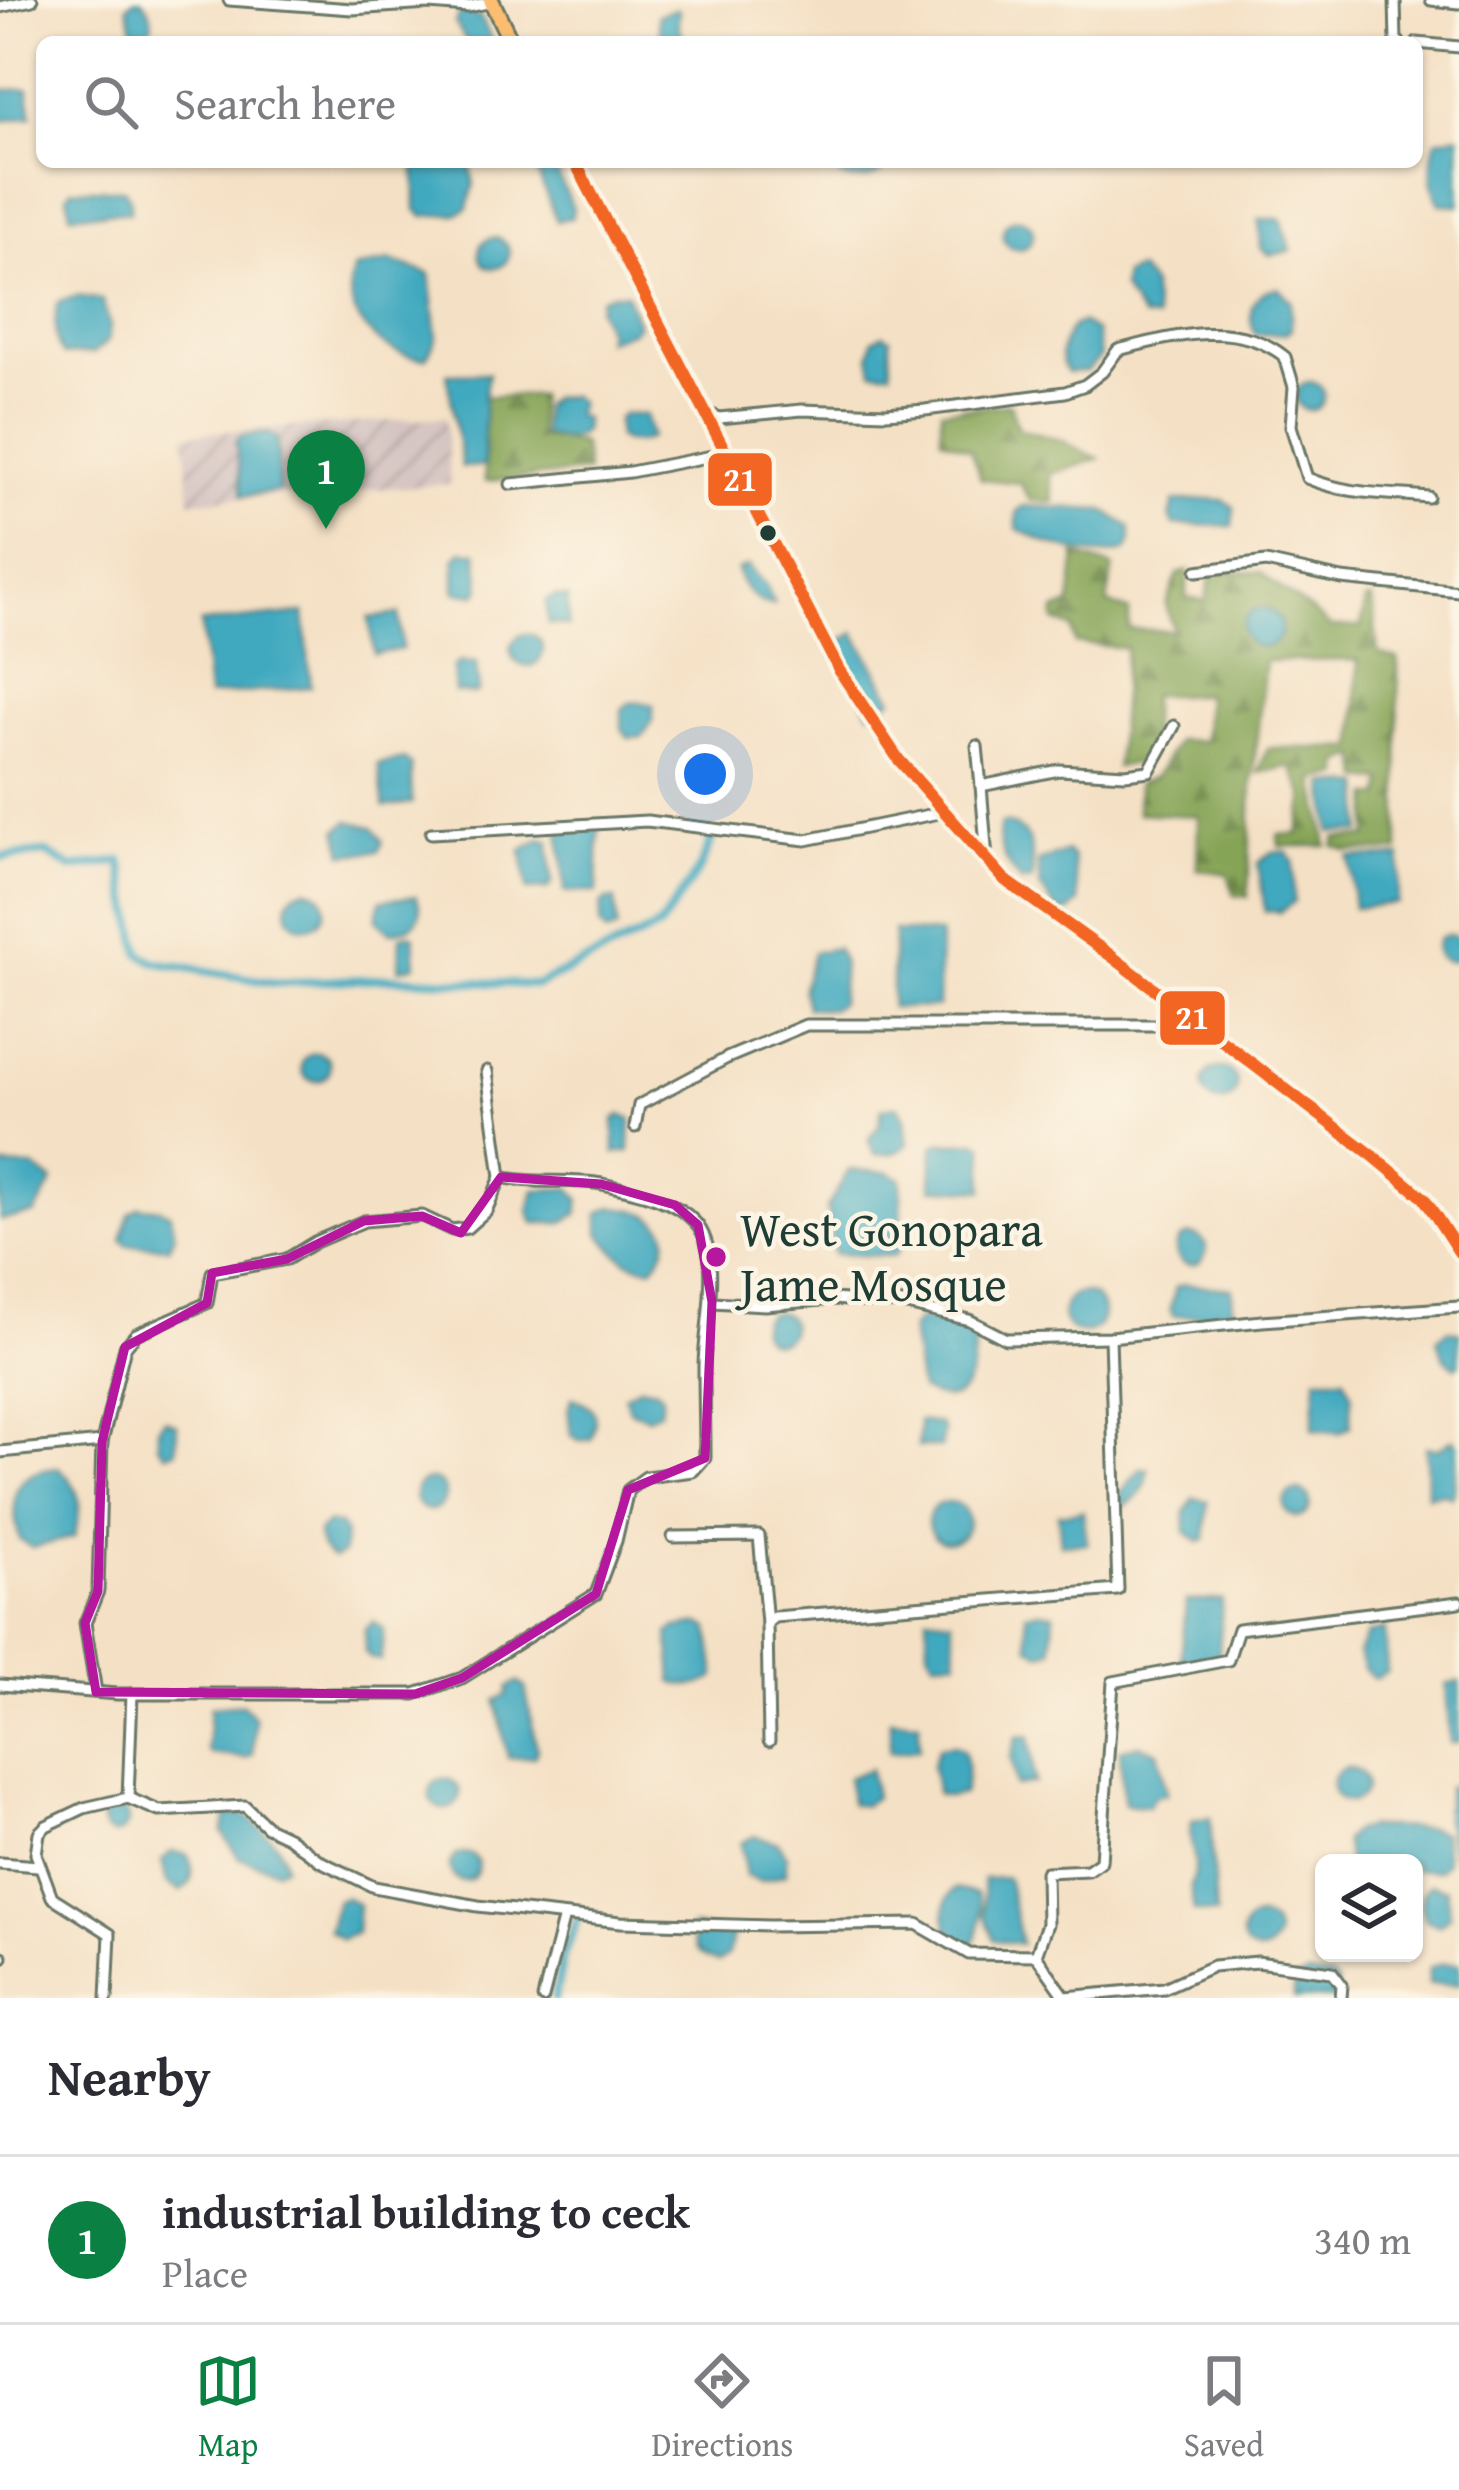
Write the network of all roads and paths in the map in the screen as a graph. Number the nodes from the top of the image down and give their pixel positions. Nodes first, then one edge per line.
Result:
1 (32, 0) edge
2 (229, 0) edge
3 (1395, 0) edge
4 (1431, 0) edge
5 (491, 1) edge
6 (1459, 3) edge
7 (0, 8) edge
8 (509, 36) edge
9 (1396, 36) edge
10 (1423, 44) edge
11 (1459, 46) edge
12 (578, 168) edge
13 (708, 413) junction
14 (728, 453) junction
15 (511, 484) dead end
16 (1428, 497) dead end
17 (1197, 571) dead end
18 (1459, 591) edge
19 (1174, 726) dead end
20 (977, 746) dead end
21 (981, 786) junction
22 (944, 812) junction
23 (430, 833) dead end
24 (990, 863) junction
25 (1201, 1025) junction
26 (487, 1071) dead end
27 (635, 1127) dead end
28 (501, 1177) junction
29 (1459, 1252) edge
30 (712, 1302) junction
31 (1459, 1307) edge
32 (1110, 1337) junction
33 (102, 1442) junction
34 (0, 1452) edge
35 (673, 1537) dead end
36 (1459, 1602) edge
37 (767, 1623) junction
38 (0, 1685) edge
39 (96, 1692) junction
40 (132, 1694) junction
41 (769, 1742) dead end
42 (128, 1798) junction
43 (0, 1863) edge
44 (38, 1866) junction
45 (564, 1916) junction
46 (1036, 1955) junction
47 (107, 1998) edge
48 (543, 1998) edge
49 (1066, 1998) edge
50 (1341, 1998) edge

1 - 7 street
2 - 5 street
3 - 9 street
4 - 6 street
5 - 8 highway
10 - 11 street
12 - 13 highway
13 - 14 highway
13 - 16 street
14 - 15 street
14 - 22 highway
17 - 18 street
19 - 21 street
20 - 21 street
21 - 24 street
22 - 23 street
22 - 24 highway
24 - 25 highway
25 - 27 street
25 - 29 highway
26 - 28 street
28 - 30 street
28 - 33 street
30 - 32 street
30 - 40 street
31 - 32 street
32 - 37 street
33 - 34 street
33 - 39 street
35 - 37 street
36 - 46 street
37 - 41 street
38 - 39 street
39 - 40 street
40 - 42 street
42 - 44 street
42 - 45 street
43 - 44 street
44 - 47 street
45 - 46 street
45 - 48 street
46 - 49 street
49 - 50 street

